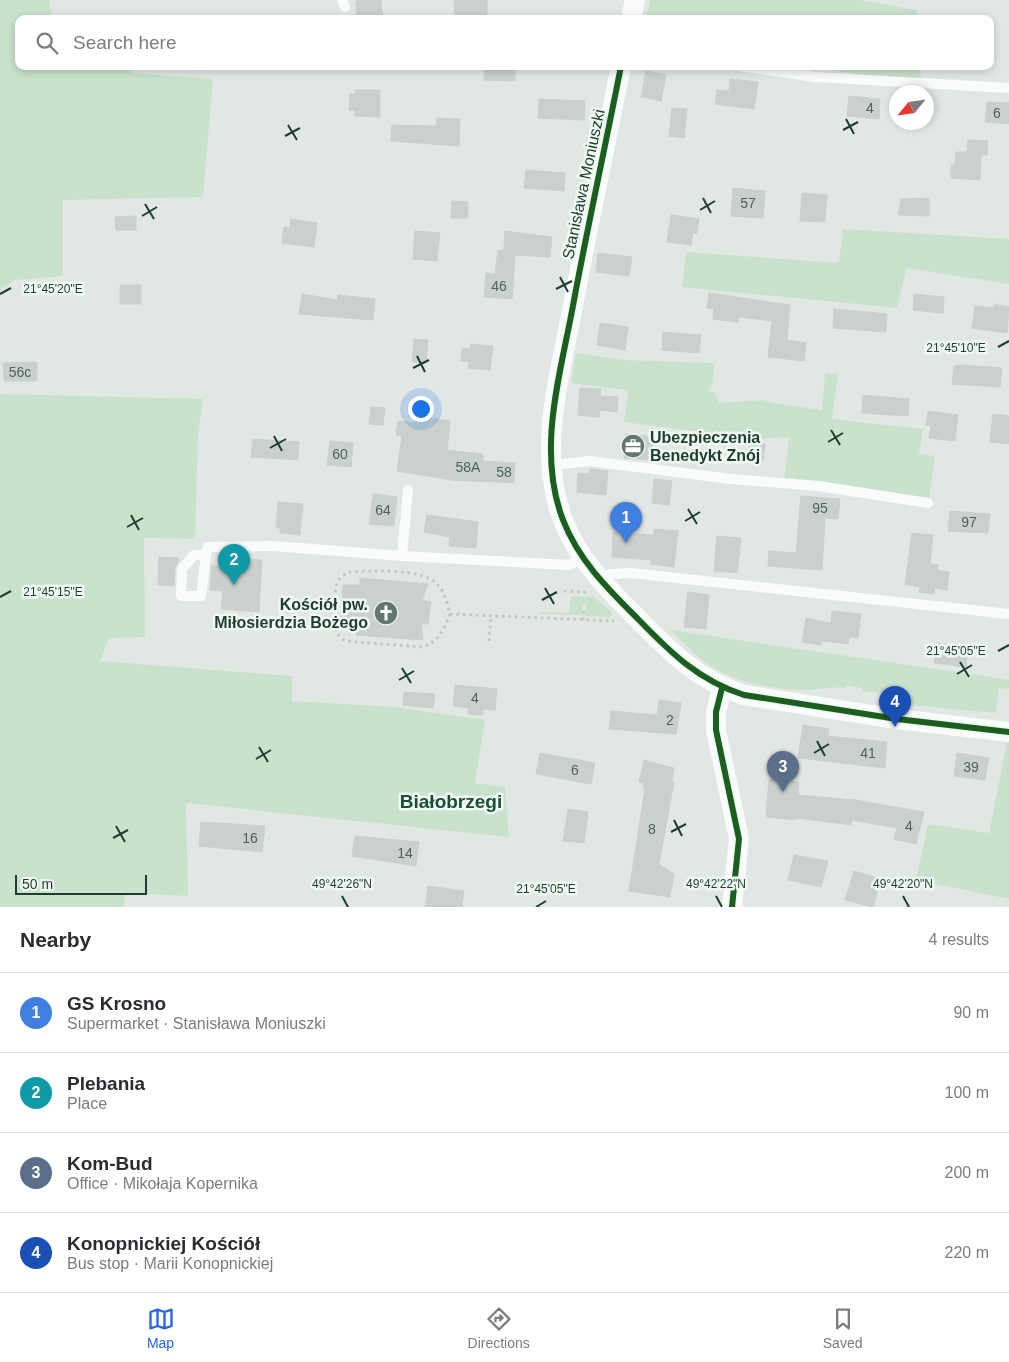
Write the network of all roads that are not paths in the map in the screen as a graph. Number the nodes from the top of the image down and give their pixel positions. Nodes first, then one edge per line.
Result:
1 (634, 0) edge
2 (632, 15) edge
3 (620, 70) edge
4 (767, 70) edge
5 (1009, 88) edge
6 (563, 464) dead end
7 (408, 490) dead end
8 (928, 502) dead end
9 (206, 555) dead end
10 (402, 556) junction
11 (583, 558) junction
12 (597, 586) junction
13 (1009, 614) edge
14 (722, 688) junction
15 (1009, 732) edge
16 (732, 907) edge

1 - 2 street
3 - 11 street, Stanisława Moniuszki
4 - 5 lane
6 - 8 lane
7 - 10 lane
9 - 10 lane
10 - 11 lane
11 - 12 street, Stanisława Moniuszki
12 - 13 lane
12 - 14 street, Stanisława Moniuszki
14 - 15 street, Stanisława Moniuszki
14 - 16 street

